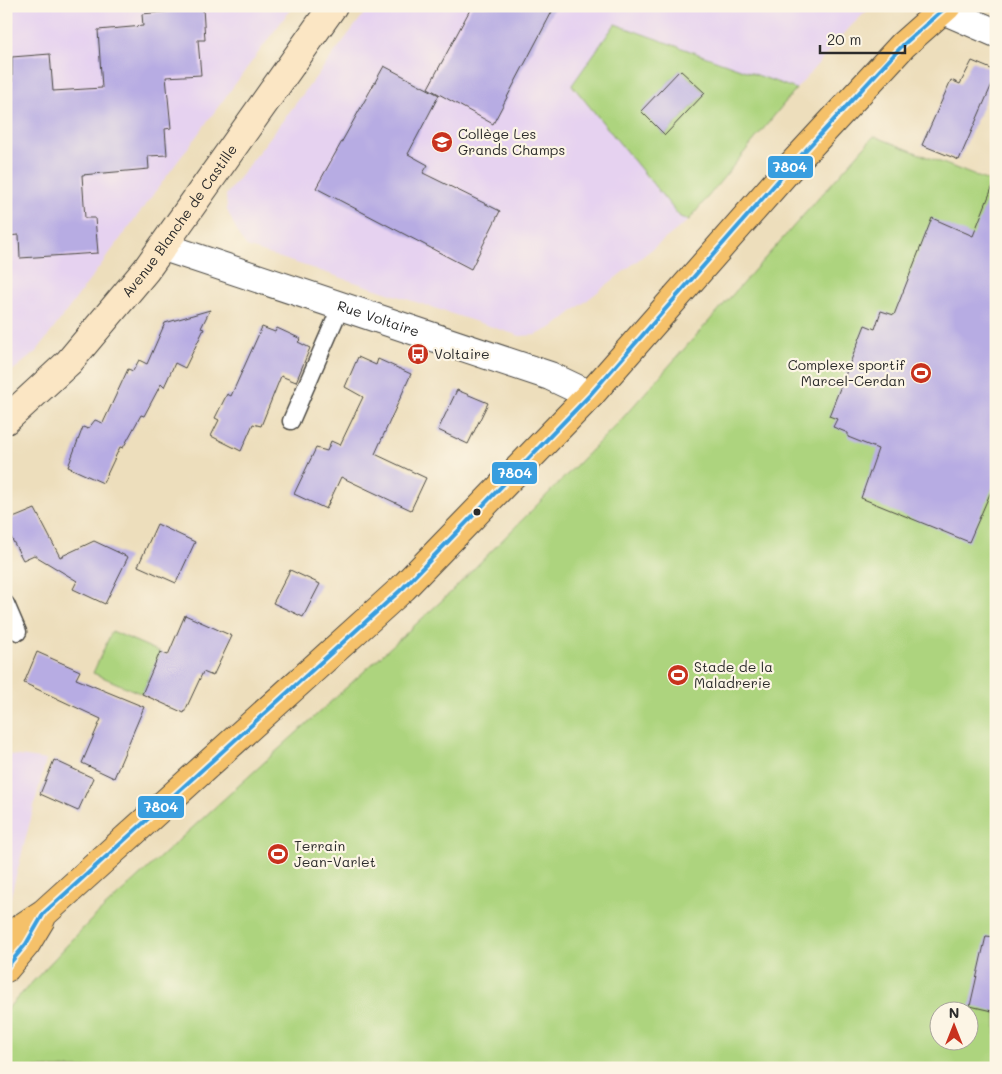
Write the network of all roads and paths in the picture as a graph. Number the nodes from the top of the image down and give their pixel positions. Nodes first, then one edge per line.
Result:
1 (333, 6) edge
2 (945, 8) edge
3 (996, 33) edge
4 (164, 247) junction
5 (340, 306) junction
6 (590, 395) junction
7 (6, 420) edge
8 (291, 421) dead end
9 (6, 604) edge
10 (18, 632) dead end
11 (44, 913) junction
12 (6, 938) edge
13 (6, 968) edge

1 - 4 street, Avenue Blanche de Castille
2 - 3 street
2 - 6 main road
4 - 5 street, Rue Voltaire
4 - 7 street, Avenue Blanche de Castille
5 - 6 street, Rue Voltaire
5 - 8 lane
6 - 11 main road
9 - 10 lane
11 - 12 main road
11 - 13 main road

